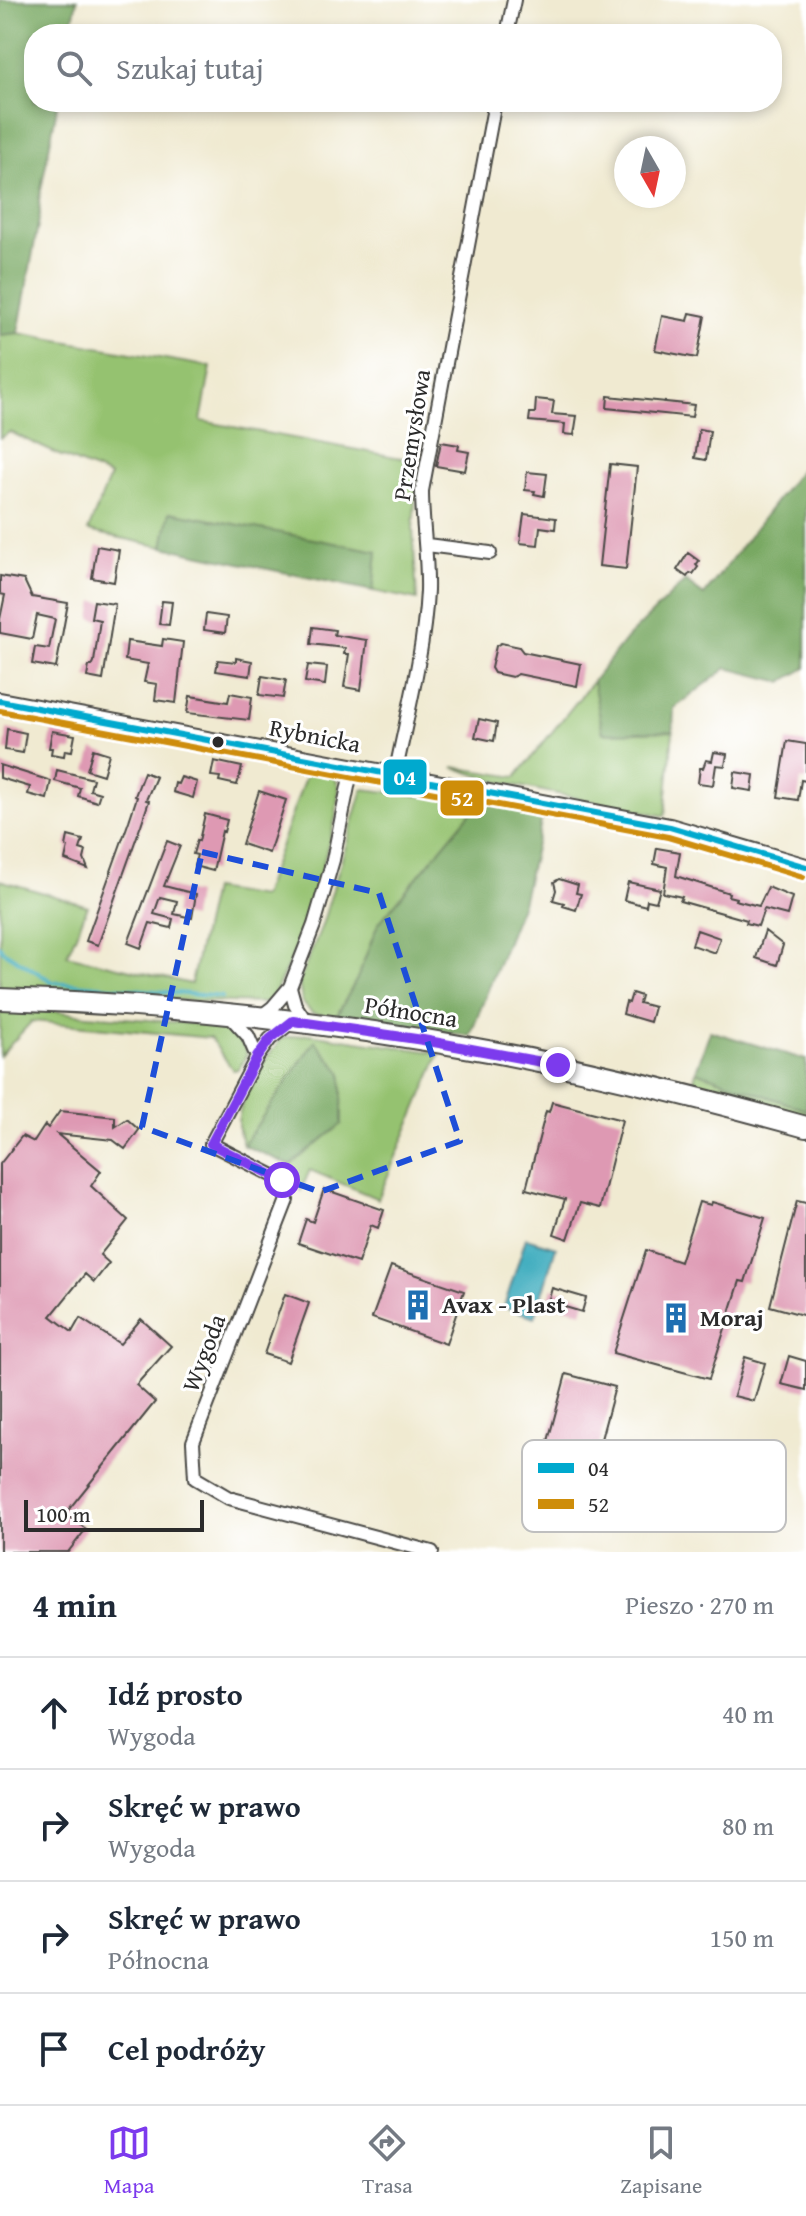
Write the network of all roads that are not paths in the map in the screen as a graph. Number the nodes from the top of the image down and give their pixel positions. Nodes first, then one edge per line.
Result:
1 (514, 0) edge
2 (509, 24) edge
3 (493, 112) edge
4 (427, 545) junction
5 (490, 553) dead end
6 (0, 701) edge
7 (352, 767) junction
8 (395, 775) junction
9 (806, 867) edge
10 (290, 987) junction
11 (0, 999) edge
12 (228, 1014) junction
13 (260, 1017) junction
14 (300, 1022) junction
15 (257, 1057) junction
16 (806, 1127) edge
17 (432, 1552) edge

1 - 2 street
3 - 4 street, Przemysłowa
4 - 5 street
4 - 8 street, Przemysłowa
6 - 7 street, Rybnicka
7 - 8 street, Rybnicka
7 - 10 street
8 - 9 street, Rybnicka
10 - 13 street
10 - 14 street
11 - 12 main road, Północna
12 - 13 main road, Północna
12 - 15 street
13 - 14 main road, Północna
14 - 15 street, Wygoda
14 - 16 main road, Północna
15 - 17 street, Wygoda

